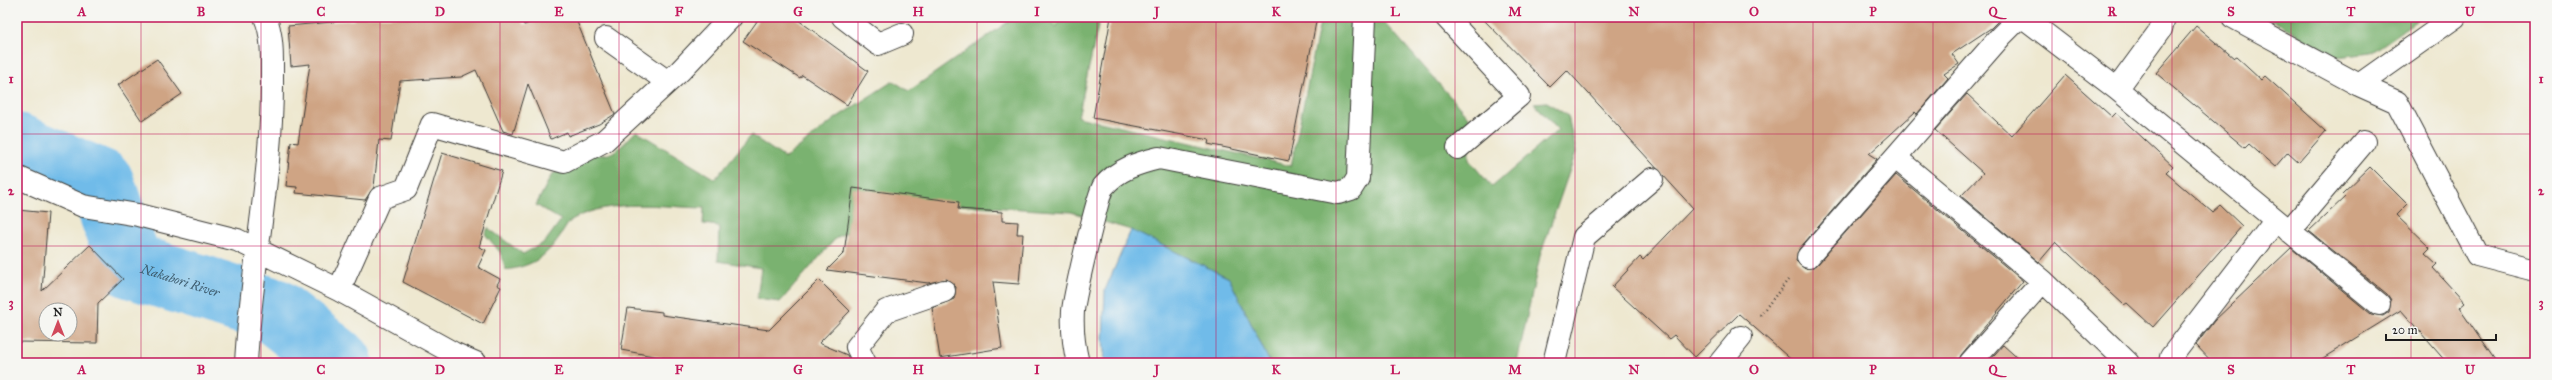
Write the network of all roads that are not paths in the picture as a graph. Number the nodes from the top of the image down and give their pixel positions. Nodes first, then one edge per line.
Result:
1 (731, 17) edge
2 (843, 17) edge
3 (1365, 17) edge
4 (1446, 17) edge
5 (2022, 17) edge
6 (2164, 17) edge
7 (2233, 17) edge
8 (2455, 17) edge
9 (269, 18) edge
10 (902, 34) dead end
11 (606, 38) dead end
12 (668, 82) junction
13 (2359, 85) junction
14 (2117, 89) junction
15 (2364, 142) dead end
16 (1458, 148) dead end
17 (1896, 158) junction
18 (17, 177) edge
19 (1652, 179) dead end
20 (2283, 226) junction
21 (1808, 257) road end
22 (256, 261) junction
23 (2535, 267) edge
24 (2043, 281) junction
25 (339, 290) junction
26 (944, 291) dead end
27 (2380, 304) dead end
28 (1741, 337) road end
29 (1725, 361) edge
30 (246, 363) edge
31 (476, 363) edge
32 (865, 363) edge
33 (1078, 363) edge
34 (1554, 363) edge
35 (1970, 363) edge
36 (2128, 363) edge
37 (2170, 363) edge

1 - 12 street
2 - 10 street
3 - 33 street
4 - 16 street
5 - 14 street
5 - 17 street
6 - 14 street
7 - 13 street
8 - 13 street
9 - 22 street
11 - 12 street
12 - 25 street
13 - 23 street
14 - 20 street
15 - 20 street
17 - 21 street
17 - 24 street
18 - 22 street
19 - 34 street
20 - 27 street
20 - 37 street
22 - 25 street
22 - 30 street
24 - 35 street
24 - 36 street
25 - 31 street
26 - 32 street
28 - 29 street

